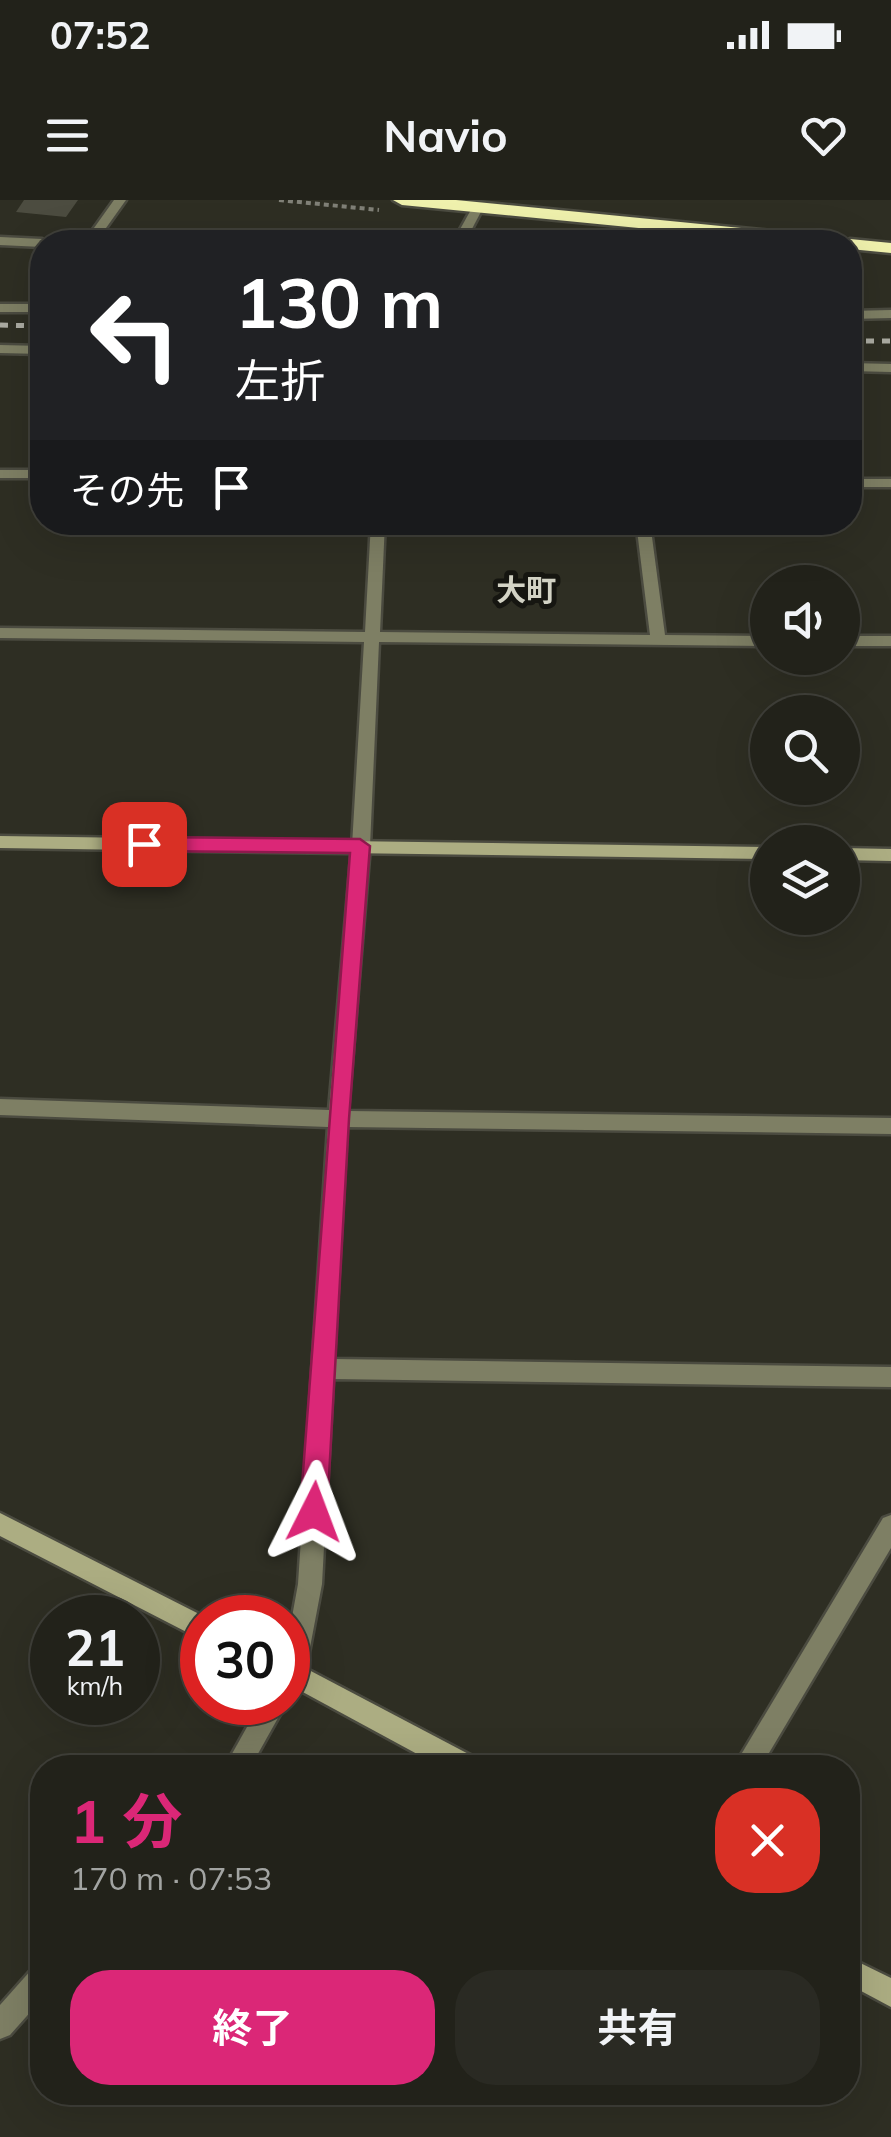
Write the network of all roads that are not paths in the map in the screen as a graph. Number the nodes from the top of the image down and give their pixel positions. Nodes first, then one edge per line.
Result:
1 (120, 200) edge
2 (402, 200) edge
3 (481, 204) edge
4 (99, 230) edge
5 (466, 230) edge
6 (722, 230) edge
7 (0, 241) edge
8 (30, 242) edge
9 (862, 245) edge
10 (891, 248) edge
11 (0, 308) edge
12 (30, 308) edge
13 (862, 314) edge
14 (891, 314) edge
15 (0, 349) edge
16 (30, 350) edge
17 (862, 367) edge
18 (891, 368) edge
19 (0, 474) edge
20 (30, 474) edge
21 (862, 482) edge
22 (891, 483) edge
23 (377, 535) edge
24 (645, 535) edge
25 (0, 633) edge
26 (370, 637) junction
27 (658, 640) junction
28 (750, 640) edge
29 (860, 641) edge
30 (891, 641) edge
31 (0, 842) edge
32 (360, 846) junction
33 (750, 853) edge
34 (860, 854) edge
35 (891, 855) edge
36 (0, 1107) edge
37 (338, 1119) junction
38 (891, 1126) edge
39 (321, 1369) junction
40 (891, 1376) edge
41 (0, 1524) edge
42 (891, 1526) edge
43 (307, 1595) edge
44 (180, 1617) edge
45 (310, 1687) edge
46 (261, 1725) edge
47 (244, 1755) edge
48 (444, 1755) edge
49 (753, 1755) edge
50 (860, 1976) edge
51 (30, 1992) edge
52 (891, 1993) edge
53 (0, 2025) edge

1 - 4 street
2 - 3 highway
3 - 5 street
3 - 6 highway
7 - 8 street
9 - 10 highway
11 - 12 street
13 - 14 street
15 - 16 street
17 - 18 street
19 - 20 street
21 - 22 street
23 - 26 street
24 - 27 street
25 - 26 street
26 - 27 street
26 - 32 street
27 - 28 street
29 - 30 street
31 - 32 street
32 - 33 street
32 - 37 street
34 - 35 street
36 - 37 street
37 - 38 street
37 - 39 street
39 - 40 street
39 - 43 street
41 - 44 street
42 - 49 street
45 - 48 street
46 - 47 street
50 - 52 street
51 - 53 street

